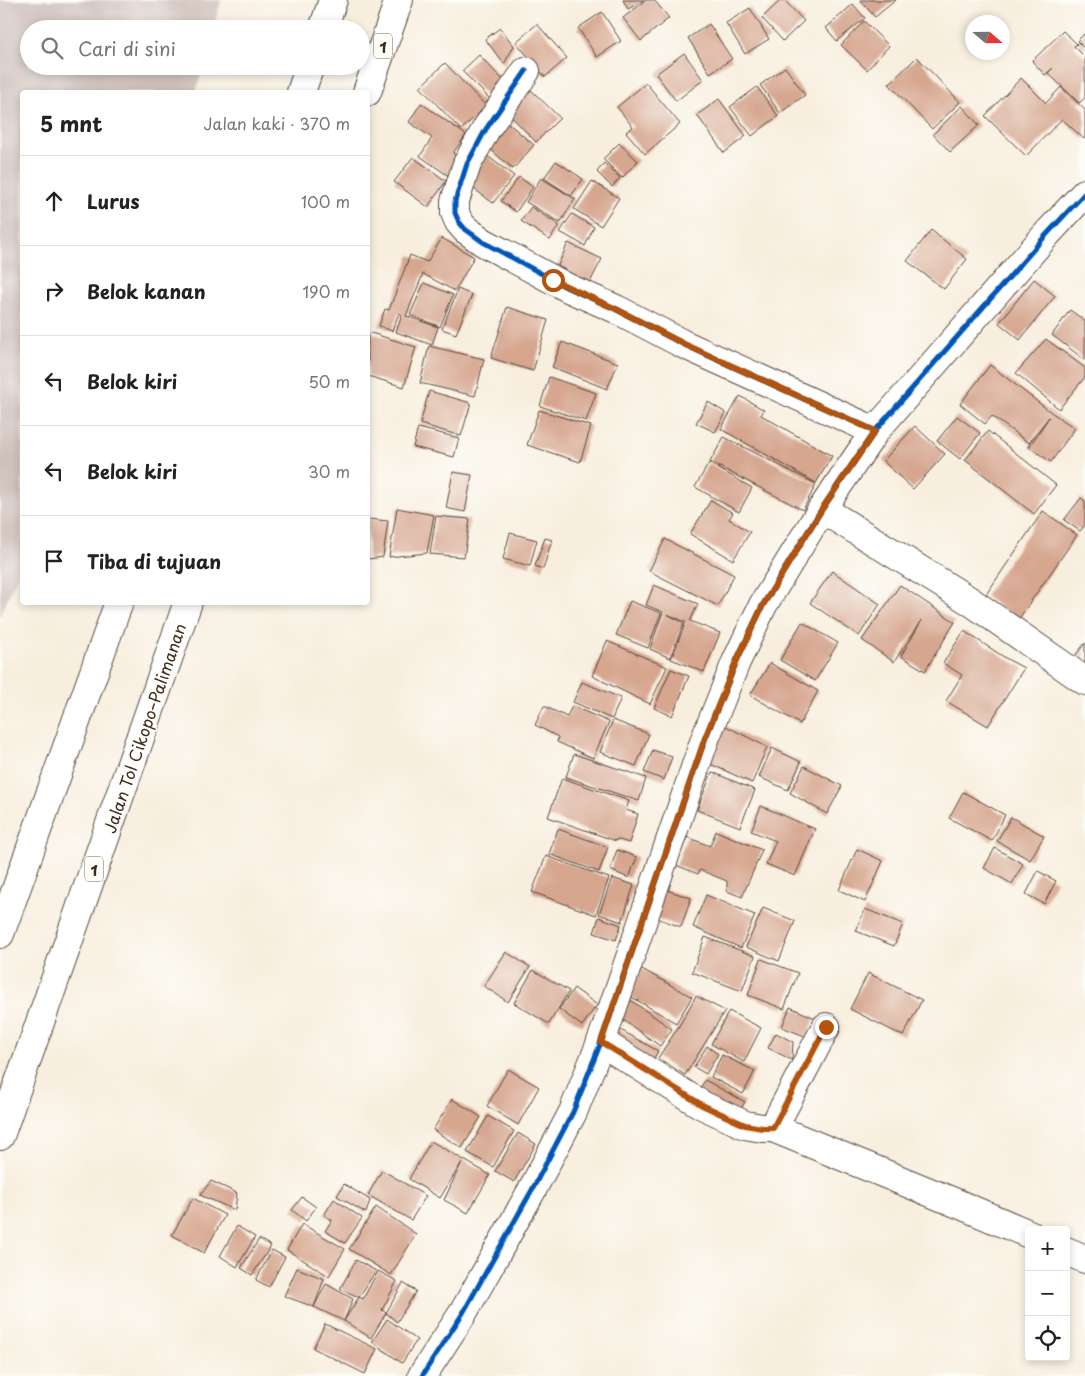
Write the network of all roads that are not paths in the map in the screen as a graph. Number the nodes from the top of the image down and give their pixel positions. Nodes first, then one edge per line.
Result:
1 (333, 0) edge
2 (399, 0) edge
3 (326, 20) edge
4 (526, 71) dead end
5 (307, 75) edge
6 (301, 90) edge
7 (368, 90) edge
8 (1085, 193) edge
9 (875, 431) junction
10 (822, 509) junction
11 (118, 605) edge
12 (187, 605) edge
13 (1085, 681) edge
14 (0, 934) edge
15 (826, 1027) dead end
16 (601, 1042) junction
17 (773, 1128) junction
18 (0, 1136) edge
19 (1025, 1232) edge
20 (1070, 1253) edge
21 (1085, 1259) edge
22 (422, 1376) edge

1 - 3 main road
2 - 7 main road, 1
4 - 9 main road
5 - 6 main road
8 - 9 main road
9 - 10 main road
10 - 13 main road
10 - 16 main road
11 - 14 main road
12 - 18 main road, Jalan Tol Cikopo–Palimanan / 1
15 - 17 main road
16 - 17 main road
16 - 22 main road
17 - 19 main road
20 - 21 main road

